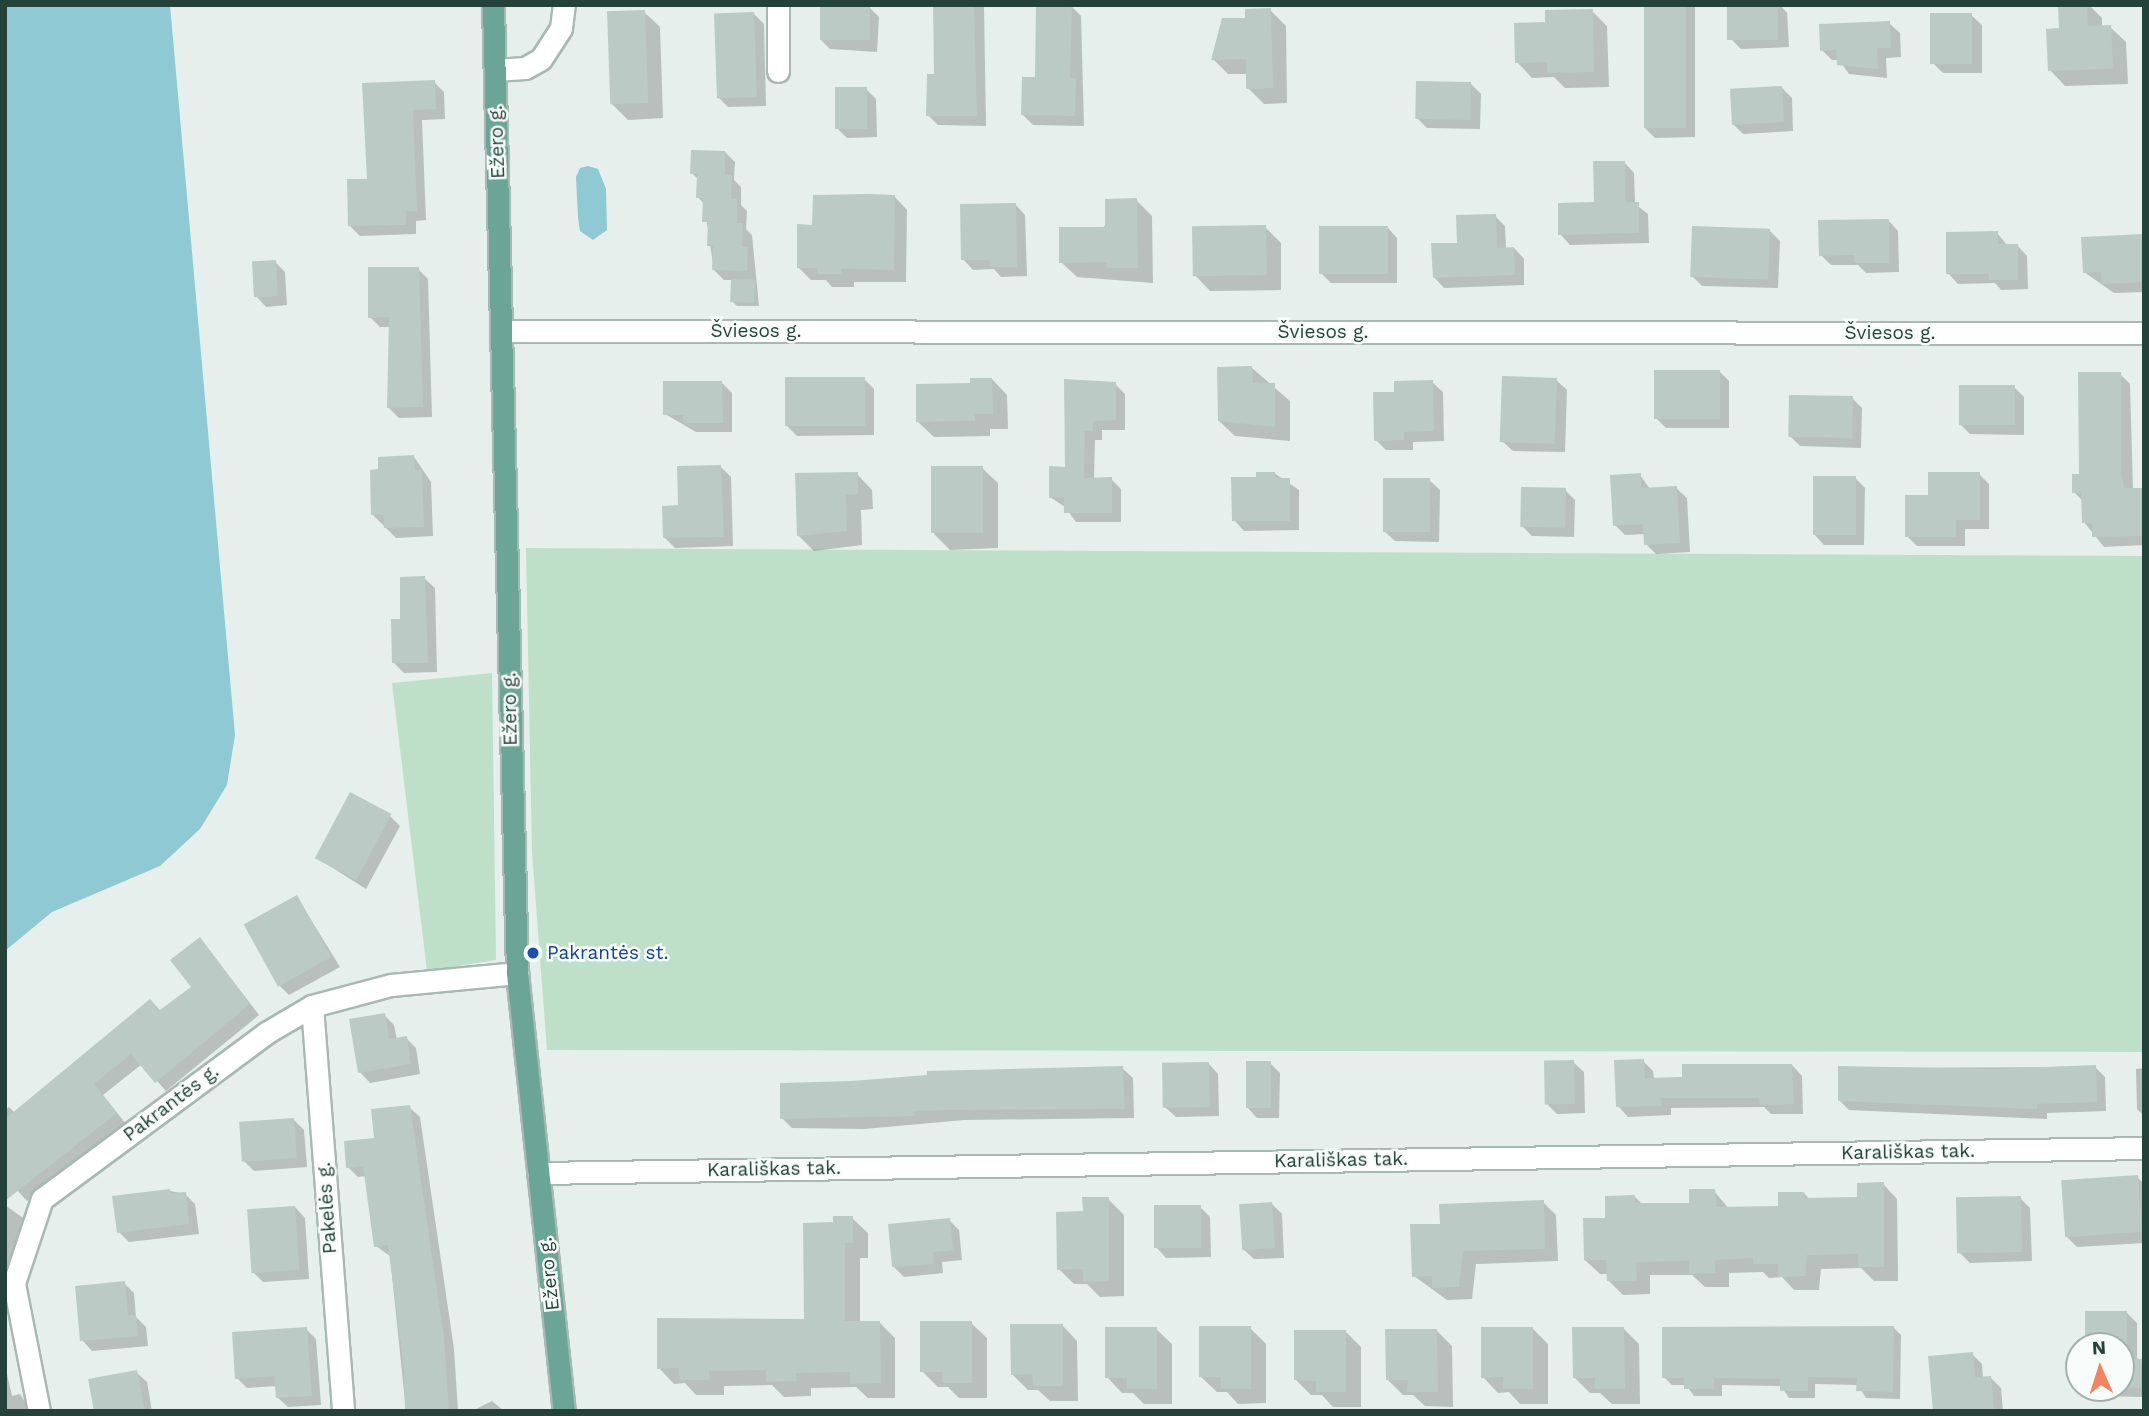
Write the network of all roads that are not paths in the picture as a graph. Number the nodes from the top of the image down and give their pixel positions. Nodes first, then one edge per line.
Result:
1 (493, 5) edge
2 (564, 5) edge
3 (778, 5) edge
4 (495, 70) junction
5 (778, 71) dead end
6 (503, 331) junction
7 (2144, 333) edge
8 (517, 973) junction
9 (312, 1006) junction
10 (2144, 1148) edge
11 (538, 1173) junction
12 (39, 1411) edge
13 (342, 1411) edge
14 (564, 1411) edge

1 - 4 main road, Ežero g.
2 - 4 street
3 - 5 street
4 - 6 main road, Ežero g.
6 - 7 street, Šviesos g.
6 - 8 main road, Ežero g.
8 - 9 street, Pakrantės g.
8 - 11 main road, Ežero g.
9 - 12 street, Pakrantės g.
9 - 13 street, Pakelės g.
10 - 11 street, Karališkas tak.
11 - 14 main road, Ežero g.

